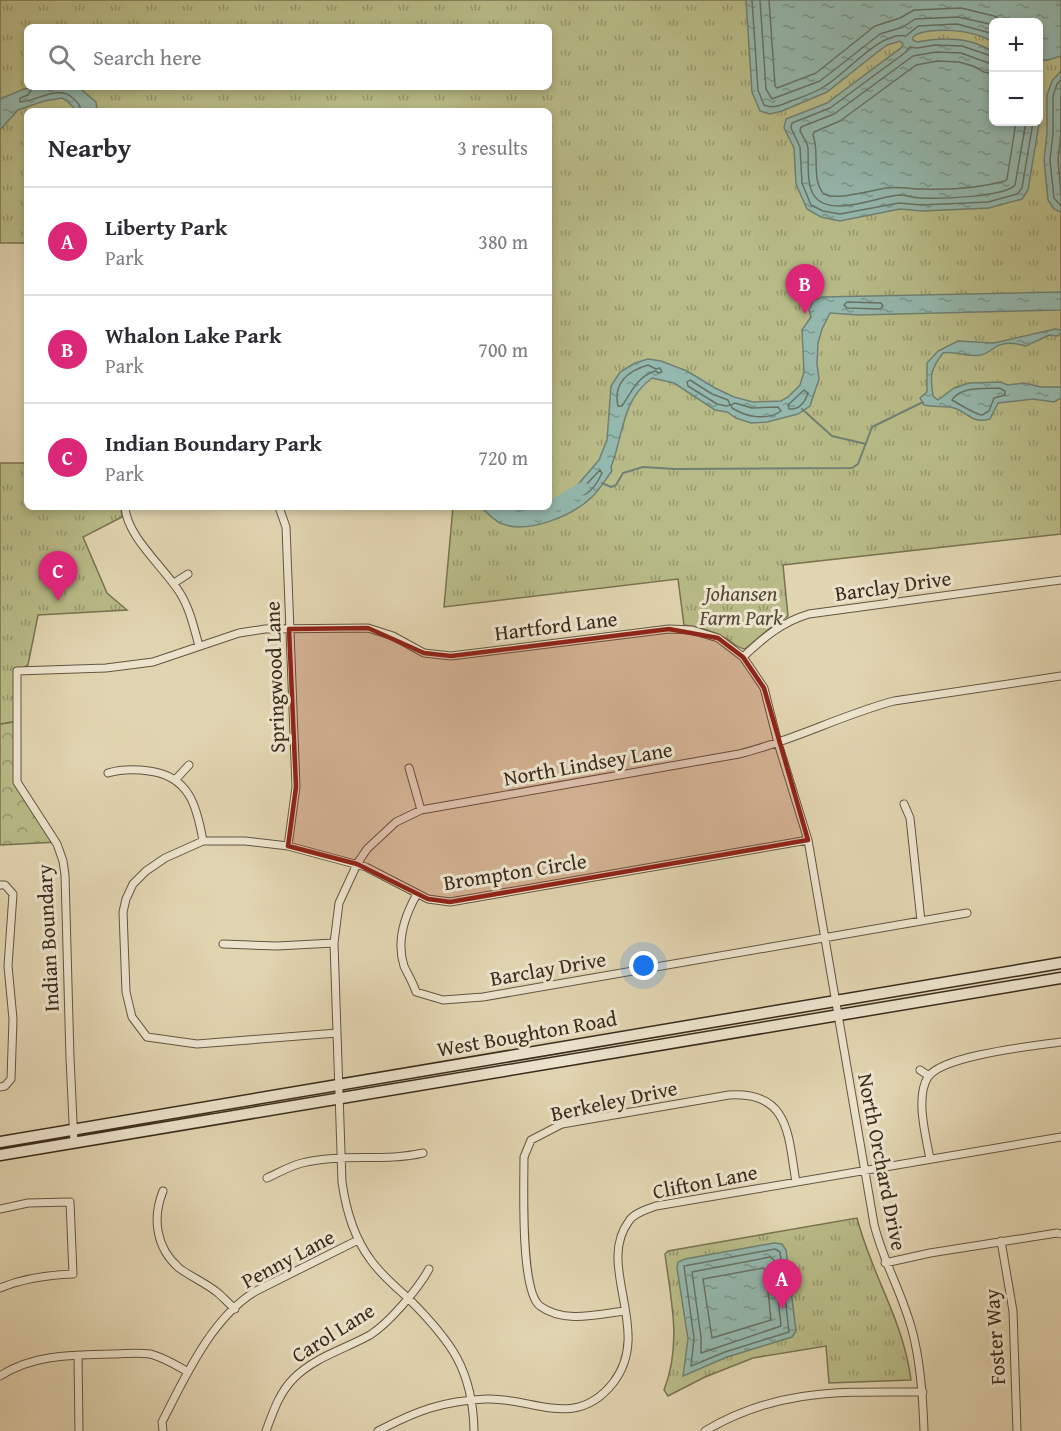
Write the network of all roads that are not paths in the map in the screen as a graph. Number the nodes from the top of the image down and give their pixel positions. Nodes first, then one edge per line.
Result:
1 (125, 510) edge
2 (280, 510) edge
3 (188, 574) dead end
4 (1061, 580) edge
5 (174, 583) junction
6 (289, 629) junction
7 (199, 646) junction
8 (743, 657) junction
9 (17, 671) joint
10 (1061, 676) edge
11 (778, 743) junction
12 (189, 765) dead end
13 (409, 768) dead end
14 (108, 773) dead end
15 (176, 779) junction
16 (904, 804) dead end
17 (421, 810) junction
18 (808, 840) junction
19 (203, 841) junction
20 (288, 846) junction
21 (357, 864) junction
22 (0, 885) edge
23 (417, 894) junction
24 (967, 913) dead end
25 (921, 921) junction
26 (824, 939) junction
27 (334, 942) junction
28 (222, 944) dead end
29 (1061, 963) edge
30 (1061, 978) edge
31 (834, 1002) junction
32 (836, 1014) junction
33 (337, 1034) junction
34 (1061, 1042) edge
35 (920, 1070) dead end
36 (929, 1076) junction
37 (339, 1086) junction
38 (0, 1087) edge
39 (340, 1098) junction
40 (72, 1131) junction
41 (1061, 1137) edge
42 (0, 1142) edge
43 (75, 1143) junction
44 (423, 1153) dead end
45 (0, 1155) edge
46 (342, 1158) junction
47 (930, 1159) junction
48 (864, 1170) junction
49 (267, 1178) dead end
50 (796, 1182) junction
51 (163, 1191) dead end
52 (0, 1209) edge
53 (1061, 1234) edge
54 (358, 1240) junction
55 (1001, 1241) junction
56 (885, 1263) junction
57 (429, 1269) dead end
58 (0, 1288) edge
59 (408, 1298) junction
60 (235, 1309) junction
61 (625, 1311) junction
62 (78, 1355) junction
63 (188, 1372) junction
64 (0, 1376) edge
65 (922, 1392) junction
66 (472, 1400) junction
67 (79, 1431) edge
68 (163, 1431) edge
69 (266, 1431) edge
70 (378, 1431) edge
71 (474, 1431) edge
72 (705, 1431) edge
73 (924, 1431) edge
74 (1017, 1431) edge

1 - 5 street
2 - 6 street, Springwood Lane
3 - 5 street
4 - 8 street, Barclay Drive
5 - 7 street
6 - 7 street, Hartford Lane
6 - 8 street, Hartford Lane
6 - 20 street, Springwood Lane
7 - 9 street, Hartford Lane
8 - 11 street, Hartford Lane
9 - 40 street, Indian Boundary
10 - 11 street, North Lindsey Lane
11 - 17 street, North Lindsey Lane
11 - 18 street, Hartford Lane
12 - 15 street
13 - 17 street
14 - 15 street
15 - 19 street
16 - 25 street
17 - 21 street, North Lindsey Lane
18 - 23 street, Brompton Circle
18 - 26 street, Hartford Lane
19 - 20 street, Brompton Circle
19 - 33 street, Brompton Circle
20 - 21 street, Brompton Circle
21 - 23 street, Brompton Circle
21 - 27 street, North Lindsey Lane
22 - 38 street
23 - 26 street, Barclay Drive
24 - 25 street, Barclay Drive
25 - 26 street, Barclay Drive
26 - 31 street, Hartford Lane
27 - 28 street
27 - 33 street, North Lindsey Lane
29 - 31 main road, West Boughton Road
30 - 32 main road, West Boughton Road
31 - 32 street, North Orchard Drive
31 - 37 main road, West Boughton Road
32 - 39 main road, West Boughton Road
32 - 48 street, North Orchard Drive
33 - 37 street, North Lindsey Lane
34 - 36 street
35 - 36 street
36 - 47 street
37 - 39 street, North Lindsey Lane
37 - 40 main road, West Boughton Road
39 - 43 main road, West Boughton Road
39 - 46 street
40 - 42 main road, West Boughton Road
40 - 43 street, Indian Boundary
41 - 47 street, Clifton Lane
43 - 45 main road, West Boughton Road
44 - 46 street
46 - 49 street
46 - 54 street
47 - 48 street, Clifton Lane
48 - 50 street, Clifton Lane
48 - 56 street, North Orchard Drive
50 - 61 street, Clifton Lane
50 - 61 street, Berkeley Drive
51 - 60 street
52 - 58 street
53 - 55 street
54 - 59 street
54 - 60 street, Penny Lane
55 - 56 street
55 - 74 street, Foster Way
56 - 65 street, North Orchard Drive
57 - 59 street, Carol Lane
59 - 66 street
59 - 69 street, Carol Lane
60 - 63 street, Penny Lane
61 - 66 street, Clifton Lane
62 - 63 street
62 - 64 street
62 - 67 street
63 - 68 street, Penny Lane
65 - 72 street
65 - 73 street, North Orchard Drive
66 - 70 street, Clifton Lane
66 - 71 street

